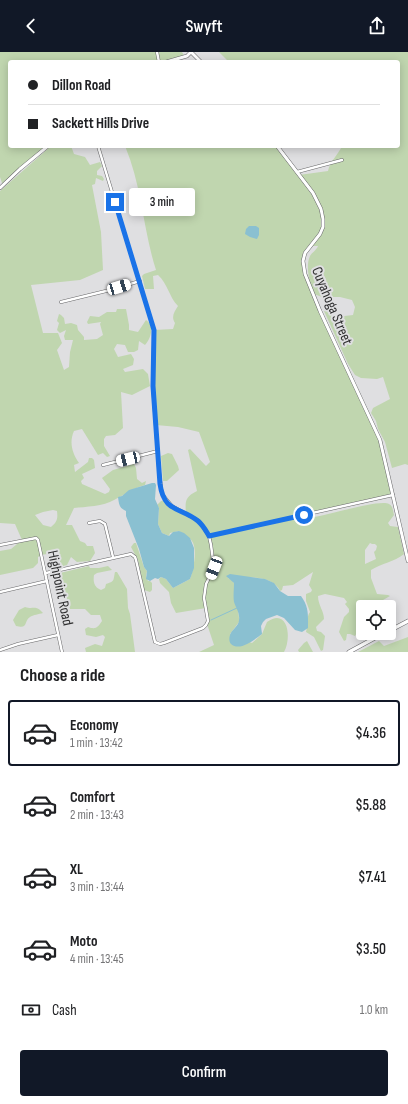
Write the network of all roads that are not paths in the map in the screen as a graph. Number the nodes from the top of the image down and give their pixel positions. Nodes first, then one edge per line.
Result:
1 (191, 52) edge
2 (173, 60) edge
3 (199, 60) edge
4 (46, 148) edge
5 (99, 148) edge
6 (279, 148) edge
7 (342, 160) dead end
8 (297, 172) junction
9 (0, 188) edge
10 (140, 281) junction
11 (61, 302) dead end
12 (158, 451) junction
13 (103, 465) dead end
14 (393, 495) junction
15 (89, 523) dead end
16 (209, 536) junction
17 (0, 545) edge
18 (113, 557) junction
19 (408, 561) edge
20 (46, 573) junction
21 (47, 581) junction
22 (0, 592) edge
23 (408, 621) edge
24 (396, 627) edge
25 (58, 635) junction
26 (371, 640) edge
27 (0, 650) edge
28 (62, 652) edge
29 (349, 652) edge

1 - 2 street
1 - 3 street
4 - 9 street
5 - 10 street
6 - 8 street, Cuyahoga Street
7 - 8 street
8 - 14 street, Cuyahoga Street
10 - 11 street
10 - 12 street
12 - 13 street
12 - 16 street
14 - 16 street
14 - 19 street, Cuyahoga Street
15 - 18 street
16 - 18 street
17 - 20 street, Highpoint Road
18 - 20 street
20 - 21 street, Highpoint Road
21 - 22 street
21 - 25 street, Highpoint Road
23 - 24 main road
25 - 27 street
25 - 28 street, Highpoint Road
26 - 29 main road

